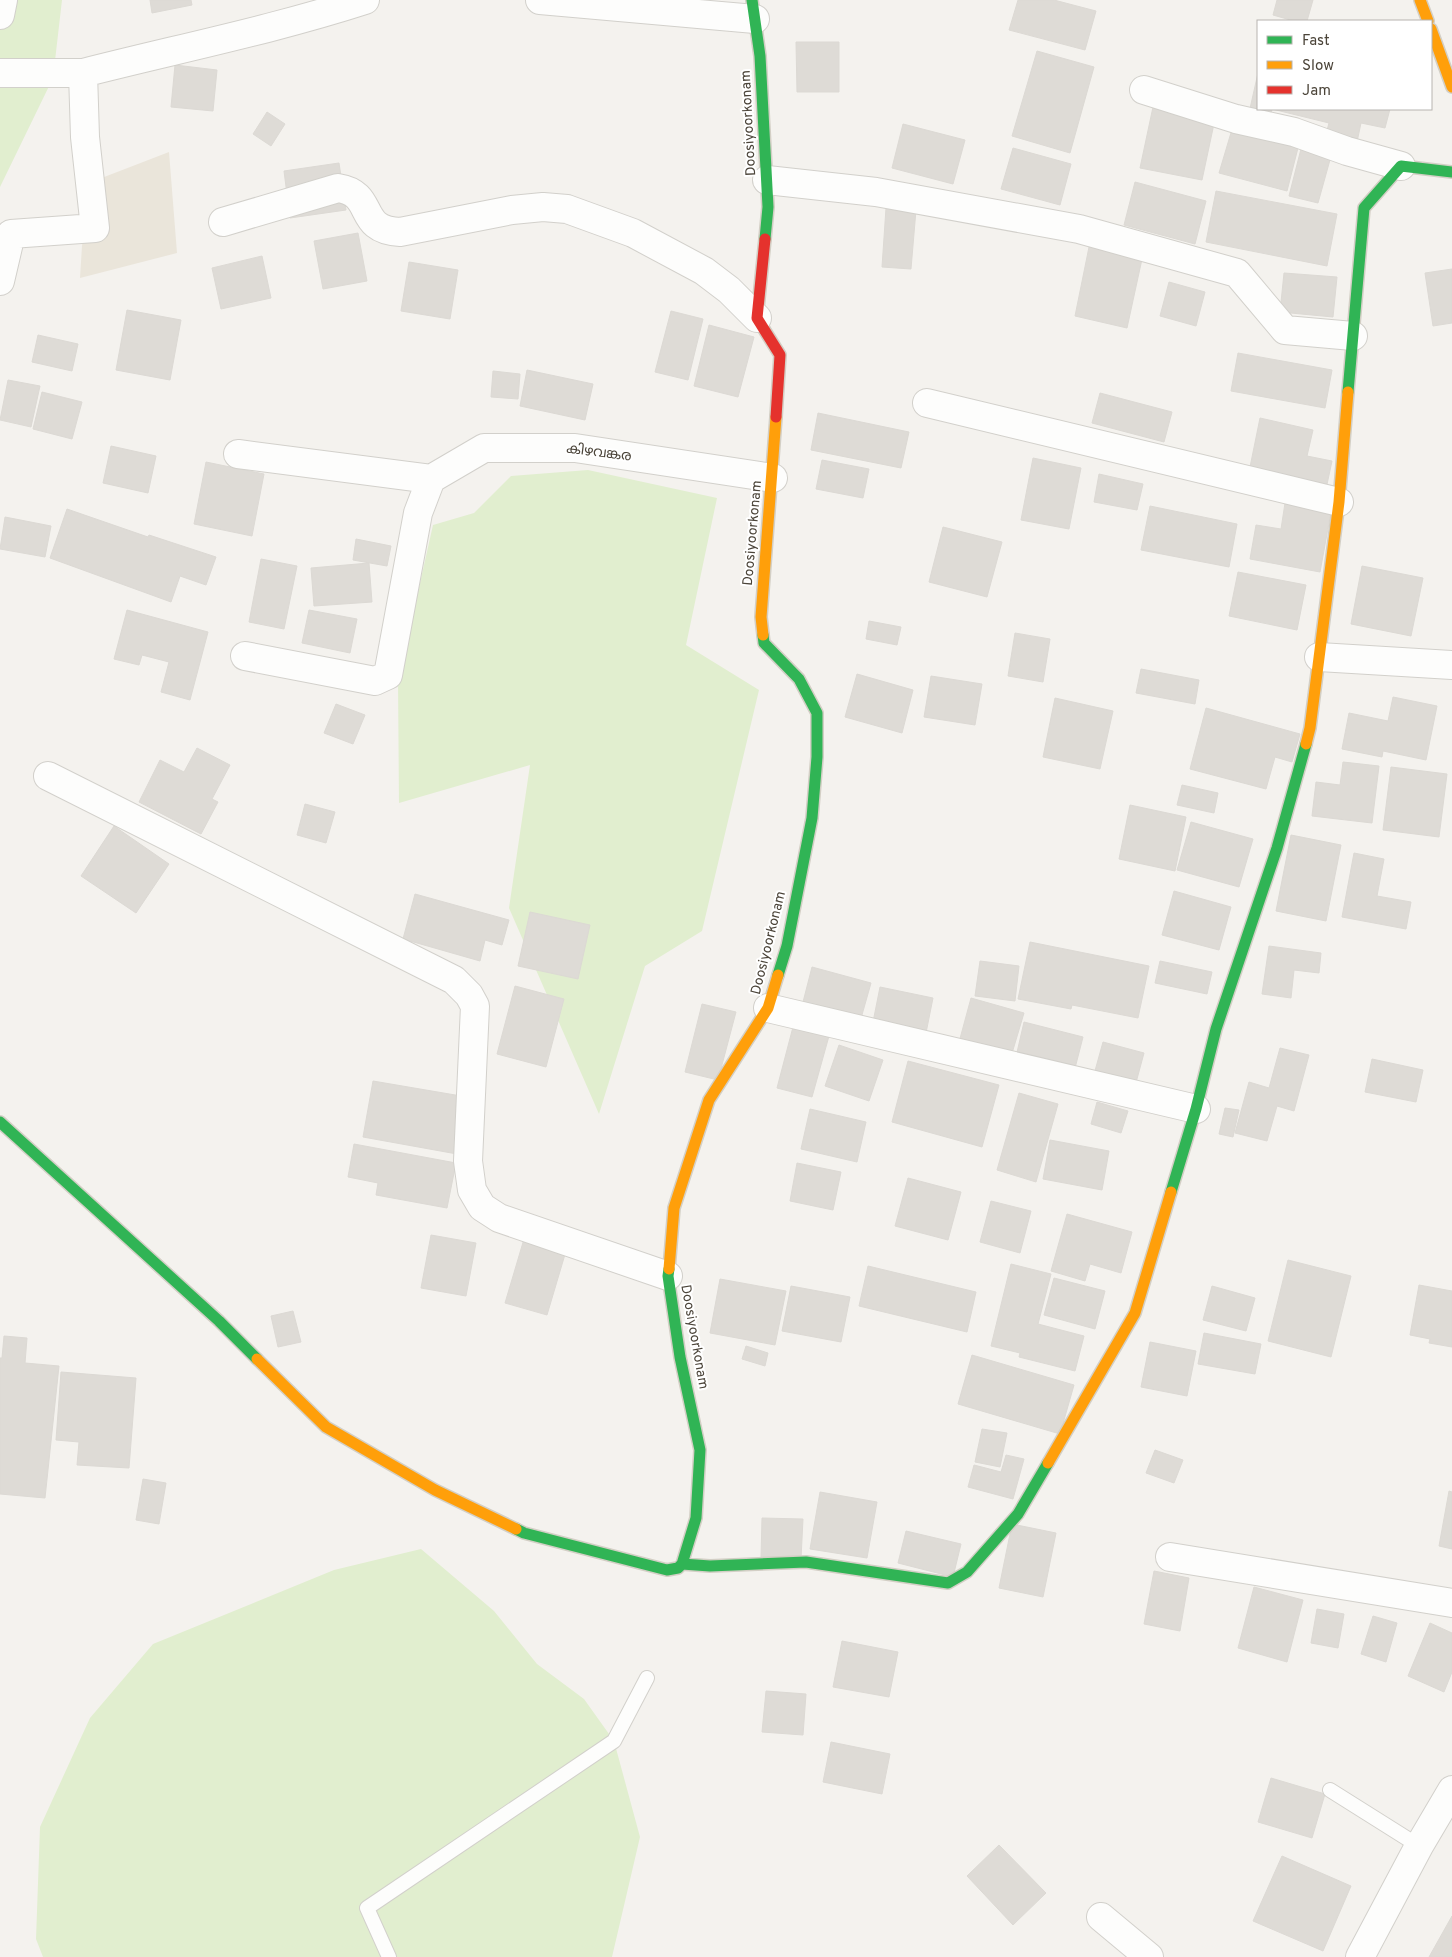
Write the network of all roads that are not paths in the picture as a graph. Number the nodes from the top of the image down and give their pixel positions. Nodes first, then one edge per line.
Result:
1 (3, 0) edge
2 (365, 0) edge
3 (540, 0) edge
4 (1420, 0) edge
5 (754, 10) edge
6 (0, 15) edge
7 (1428, 20) edge
8 (1432, 32) edge
9 (0, 73) edge
10 (83, 73) junction
11 (1452, 87) edge
12 (1144, 90) dead end
13 (1401, 166) junction
14 (1452, 172) edge
15 (767, 180) junction
16 (223, 222) dead end
17 (0, 281) edge
18 (757, 318) junction
19 (1353, 336) junction
20 (927, 403) dead end
21 (238, 454) dead end
22 (431, 478) junction
23 (773, 478) junction
24 (1339, 502) junction
25 (245, 656) dead end
26 (1319, 657) junction
27 (1452, 665) edge
28 (48, 776) dead end
29 (768, 1008) junction
30 (1196, 1108) junction
31 (0, 1122) edge
32 (668, 1276) junction
33 (1170, 1557) dead end
34 (682, 1564) junction
35 (1452, 1604) edge
36 (647, 1678) dead end
37 (1330, 1790) dead end
38 (1452, 1790) edge
39 (1419, 1846) junction
40 (1101, 1917) dead end
41 (389, 1957) edge
42 (1149, 1957) edge
43 (1360, 1957) edge

1 - 6 street
2 - 10 street
3 - 5 street
4 - 7 street
5 - 15 street, Doosiyoorkonam
8 - 11 street
9 - 10 street
10 - 17 street
12 - 13 street
13 - 14 street
13 - 19 street
15 - 18 street, Doosiyoorkonam
15 - 19 street
16 - 18 street
18 - 23 street, Doosiyoorkonam
19 - 24 street
20 - 24 street
21 - 22 street
22 - 23 street, കിഴവങ്കര
22 - 25 street
23 - 29 street, Doosiyoorkonam
24 - 26 street
26 - 27 street
26 - 30 street
28 - 32 street
29 - 30 street
29 - 32 street, Doosiyoorkonam
30 - 34 street
31 - 34 street
32 - 34 street, Doosiyoorkonam
33 - 35 street
36 - 41 lane
37 - 39 lane
38 - 39 street
39 - 43 street
40 - 42 street

